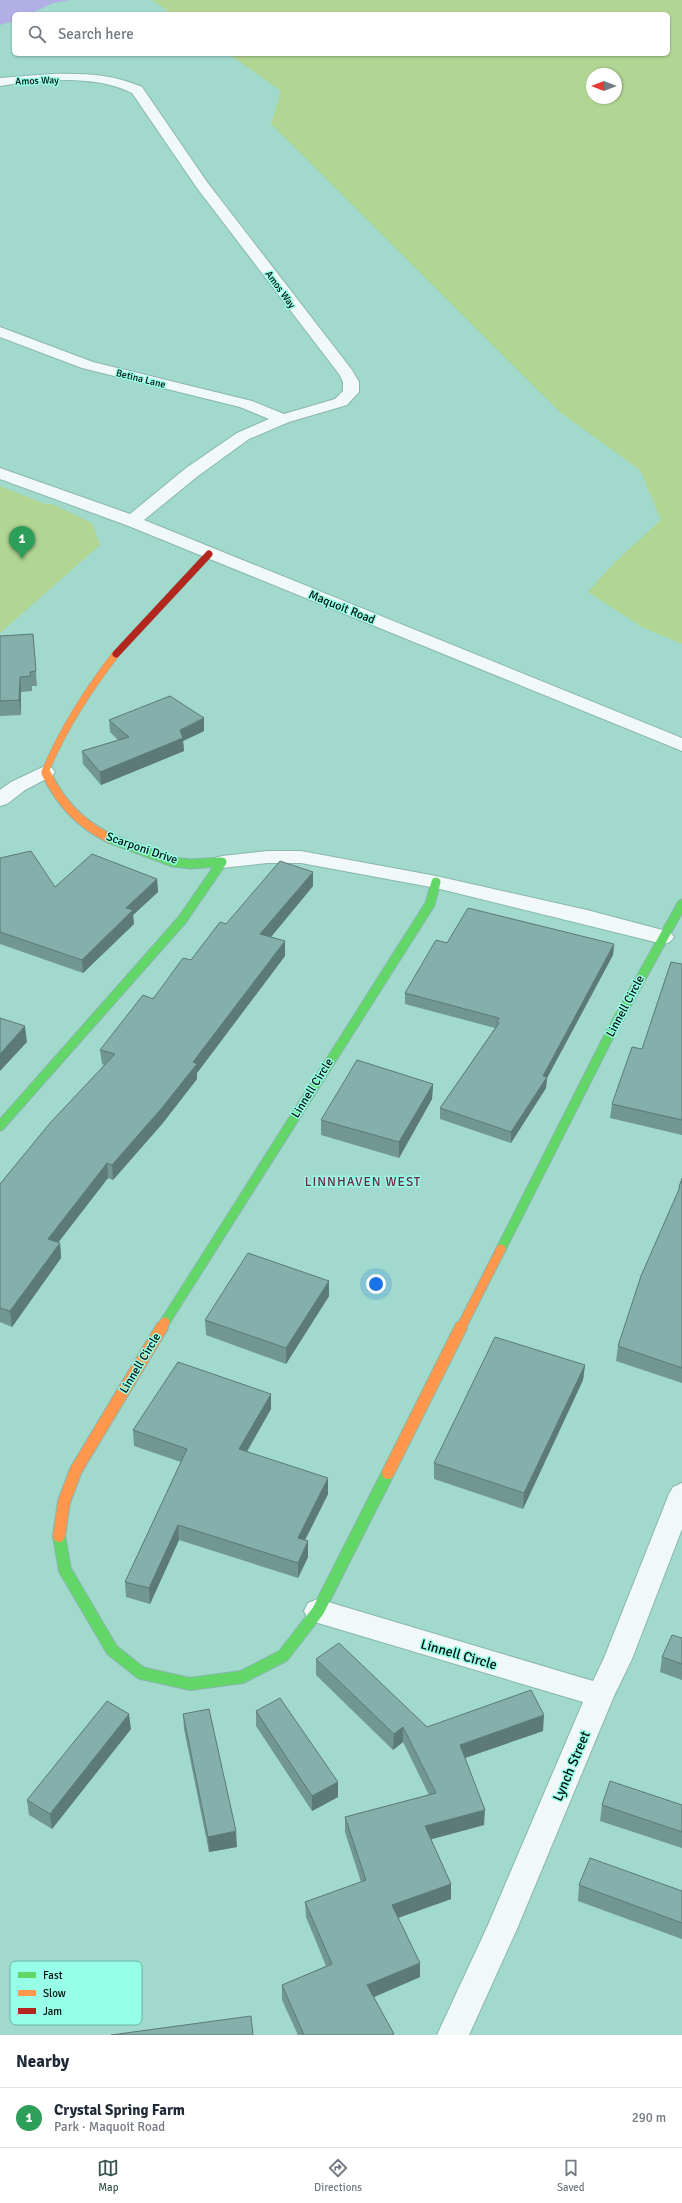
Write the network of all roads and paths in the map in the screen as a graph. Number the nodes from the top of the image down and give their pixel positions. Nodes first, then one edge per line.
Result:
1 (0, 82) edge
2 (0, 332) edge
3 (283, 419) junction
4 (0, 473) edge
5 (132, 521) junction
6 (210, 554) junction
7 (682, 745) edge
8 (45, 772) junction
9 (0, 800) edge
10 (222, 862) junction
11 (436, 882) junction
12 (682, 904) edge
13 (663, 937) junction
14 (0, 1126) edge
15 (682, 1494) edge
16 (318, 1611) junction
17 (600, 1695) junction
18 (453, 2035) edge

1 - 3 street, Amos Way
2 - 3 street, Betina Lane
3 - 5 street, Amos Way
4 - 5 street, Maquoit Road
5 - 6 street, Maquoit Road
6 - 7 street, Maquoit Road
6 - 8 street
8 - 9 street
8 - 10 street, Scarponi Drive
10 - 11 street
10 - 14 street
11 - 13 street
11 - 16 street, Linnell Circle
12 - 13 street, Linnell Circle
13 - 16 street, Linnell Circle
15 - 17 street, Lynch Street
16 - 17 street, Linnell Circle
17 - 18 street, Lynch Street

